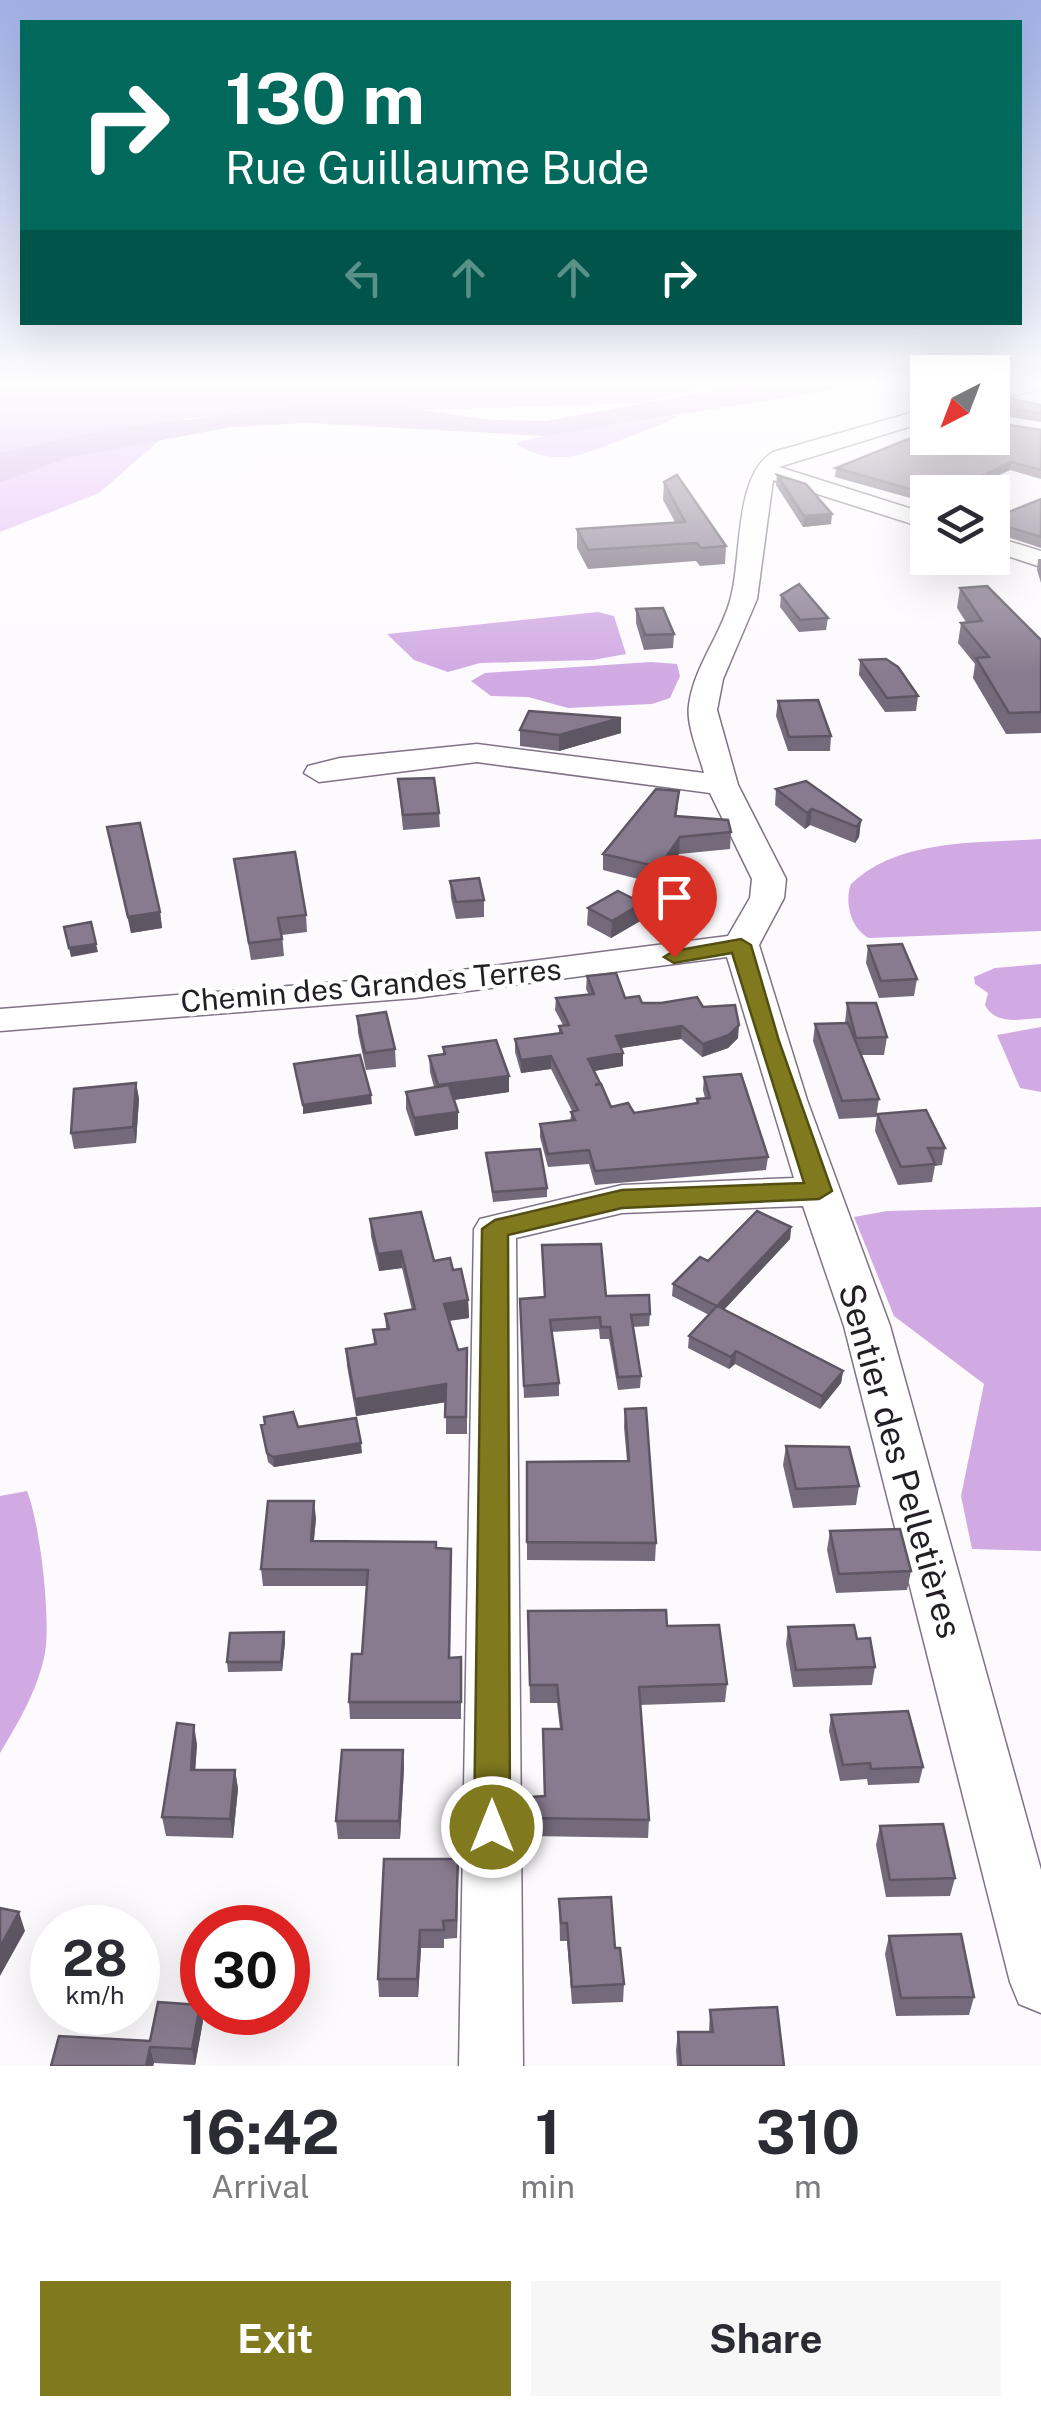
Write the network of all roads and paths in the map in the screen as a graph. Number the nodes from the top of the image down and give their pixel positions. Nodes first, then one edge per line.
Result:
1 (762, 480) edge
2 (798, 480) edge
3 (910, 516) edge
4 (1010, 549) edge
5 (1041, 559) edge
6 (319, 773) dead end
7 (722, 785) junction
8 (741, 945) junction
9 (0, 1020) edge
10 (819, 1191) junction
11 (1041, 1982) edge
12 (491, 2066) edge

1 - 7 street
2 - 3 street
4 - 5 street
6 - 7 street
7 - 8 street
8 - 9 street, Chemin des Grandes Terres
8 - 10 street, Sentier des Pelletières
10 - 11 street, Sentier des Pelletières
10 - 12 street

